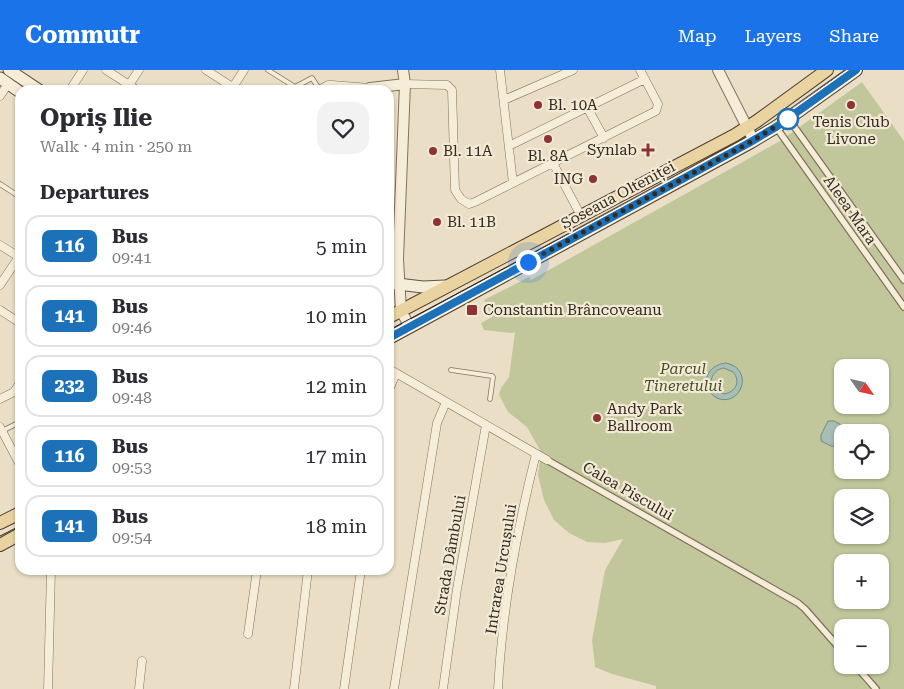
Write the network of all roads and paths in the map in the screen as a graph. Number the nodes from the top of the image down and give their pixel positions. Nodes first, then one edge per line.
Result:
1 (9, 70) edge
2 (83, 70) edge
3 (106, 70) edge
4 (139, 70) edge
5 (206, 70) edge
6 (244, 70) edge
7 (268, 70) edge
8 (403, 70) edge
9 (500, 70) edge
10 (573, 70) edge
11 (640, 70) edge
12 (718, 70) edge
13 (827, 70) edge
14 (856, 70) edge
15 (645, 79) junction
16 (4, 81) edge
17 (405, 84) junction
18 (32, 85) edge
19 (73, 85) edge
20 (129, 85) joint
21 (229, 85) edge
22 (237, 85) edge
23 (292, 85) edge
24 (299, 85) edge
25 (316, 85) edge
26 (394, 86) edge
27 (15, 89) edge
28 (0, 96) edge
29 (504, 100) junction
30 (587, 107) junction
31 (788, 118) junction
32 (776, 127) junction
33 (747, 128) junction
34 (604, 138) junction
35 (754, 141) junction
36 (509, 146) junction
37 (553, 163) junction
38 (513, 183) junction
39 (0, 184) edge
40 (15, 194) edge
41 (581, 216) junction
42 (0, 245) edge
43 (15, 254) edge
44 (15, 262) edge
45 (904, 280) edge
46 (0, 284) edge
47 (394, 284) edge
48 (447, 286) junction
49 (904, 308) edge
50 (0, 310) edge
51 (401, 311) junction
52 (394, 314) edge
53 (15, 320) edge
54 (410, 327) junction
55 (394, 335) edge
56 (451, 370) dead end
57 (394, 372) edge
58 (15, 390) edge
59 (0, 399) edge
60 (490, 399) dead end
61 (446, 402) junction
62 (15, 424) edge
63 (486, 425) junction
64 (1, 430) edge
65 (536, 454) junction
66 (15, 456) edge
67 (547, 460) joint
68 (15, 515) edge
69 (0, 523) edge
70 (15, 536) edge
71 (0, 544) edge
72 (51, 575) edge
73 (256, 575) edge
74 (307, 575) edge
75 (360, 575) edge
76 (248, 634) dead end
77 (834, 642) edge
78 (142, 661) dead end
79 (863, 674) edge
80 (48, 689) edge
81 (139, 689) edge
82 (294, 689) edge
83 (344, 689) edge
84 (394, 689) edge
85 (443, 689) edge
86 (498, 689) edge
87 (876, 689) edge

1 - 18 main road
2 - 19 street
3 - 20 street
4 - 20 street
5 - 21 street
6 - 22 street
7 - 23 lane
8 - 17 street
9 - 29 street
10 - 29 street
11 - 15 street
12 - 33 street
13 - 33 main road, Șoseaua Olteniței
14 - 31 main road, Șoseaua Olteniței
15 - 30 street
15 - 34 street
16 - 27 main road
16 - 28 street
17 - 26 street
17 - 38 street
17 - 47 street
24 - 25 lane
29 - 36 street
30 - 34 street
30 - 36 street
31 - 32 main road, Șoseaua Olteniței
31 - 45 street, Aleea Mara
32 - 35 main road, Șoseaua Olteniței
32 - 49 street, Aleea Mara
33 - 35 street
33 - 41 main road, Șoseaua Olteniței
34 - 37 street
35 - 54 main road, Șoseaua Olteniței
36 - 38 street
37 - 38 street
37 - 41 street
39 - 40 lane
41 - 48 main road, Șoseaua Olteniței
42 - 43 street
44 - 46 street
47 - 48 main road
47 - 51 street
48 - 51 main road, Șoseaua Olteniței
50 - 53 street
51 - 52 main road, Șoseaua Olteniței
51 - 54 street
54 - 55 main road, Șoseaua Olteniței
56 - 60 lane
57 - 61 street, Calea Piscului
58 - 59 street
61 - 63 street, Calea Piscului
61 - 84 street
62 - 64 lane
63 - 65 street, Calea Piscului
63 - 85 street, Strada Dâmbului
64 - 66 street
65 - 67 street, Calea Piscului
65 - 86 street, Intrarea Urcușului
67 - 77 street, Calea Piscului
68 - 69 main road
70 - 71 main road
72 - 80 street
73 - 76 street
74 - 82 street
75 - 83 street
78 - 81 street
79 - 87 street

